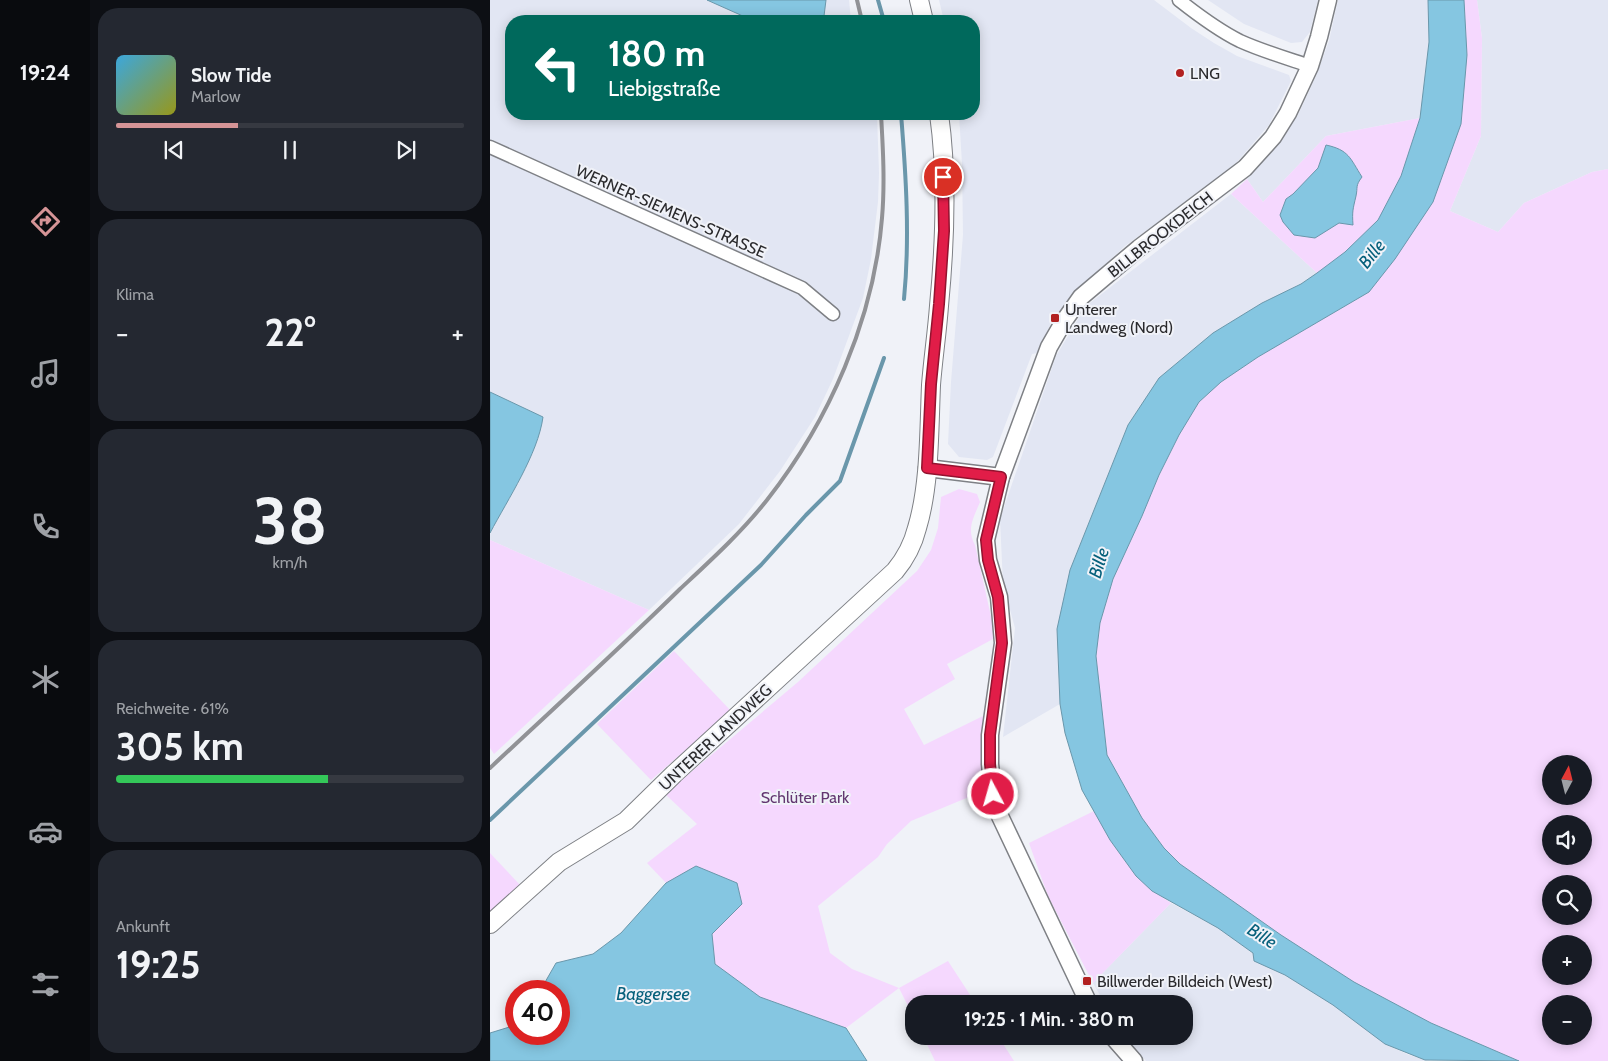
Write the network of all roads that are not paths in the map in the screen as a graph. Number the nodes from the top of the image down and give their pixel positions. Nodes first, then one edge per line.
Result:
1 (919, 0) edge
2 (1179, 0) edge
3 (1328, 0) edge
4 (923, 15) edge
5 (1310, 66) junction
6 (939, 120) edge
7 (490, 147) edge
8 (833, 314) dead end
9 (927, 468) junction
10 (1001, 477) junction
11 (490, 924) edge
12 (1085, 995) edge
13 (1120, 1045) edge
14 (1134, 1061) edge

1 - 4 main road
2 - 5 street
3 - 5 street, BILLBROOKDEICH
5 - 10 street, BILLBROOKDEICH
6 - 9 main road, UNTERER LANDWEG
7 - 8 street, WERNER-SIEMENS-STRASSE
9 - 10 street
9 - 11 main road, UNTERER LANDWEG
10 - 12 street, BILLBROOKDEICH
13 - 14 street

